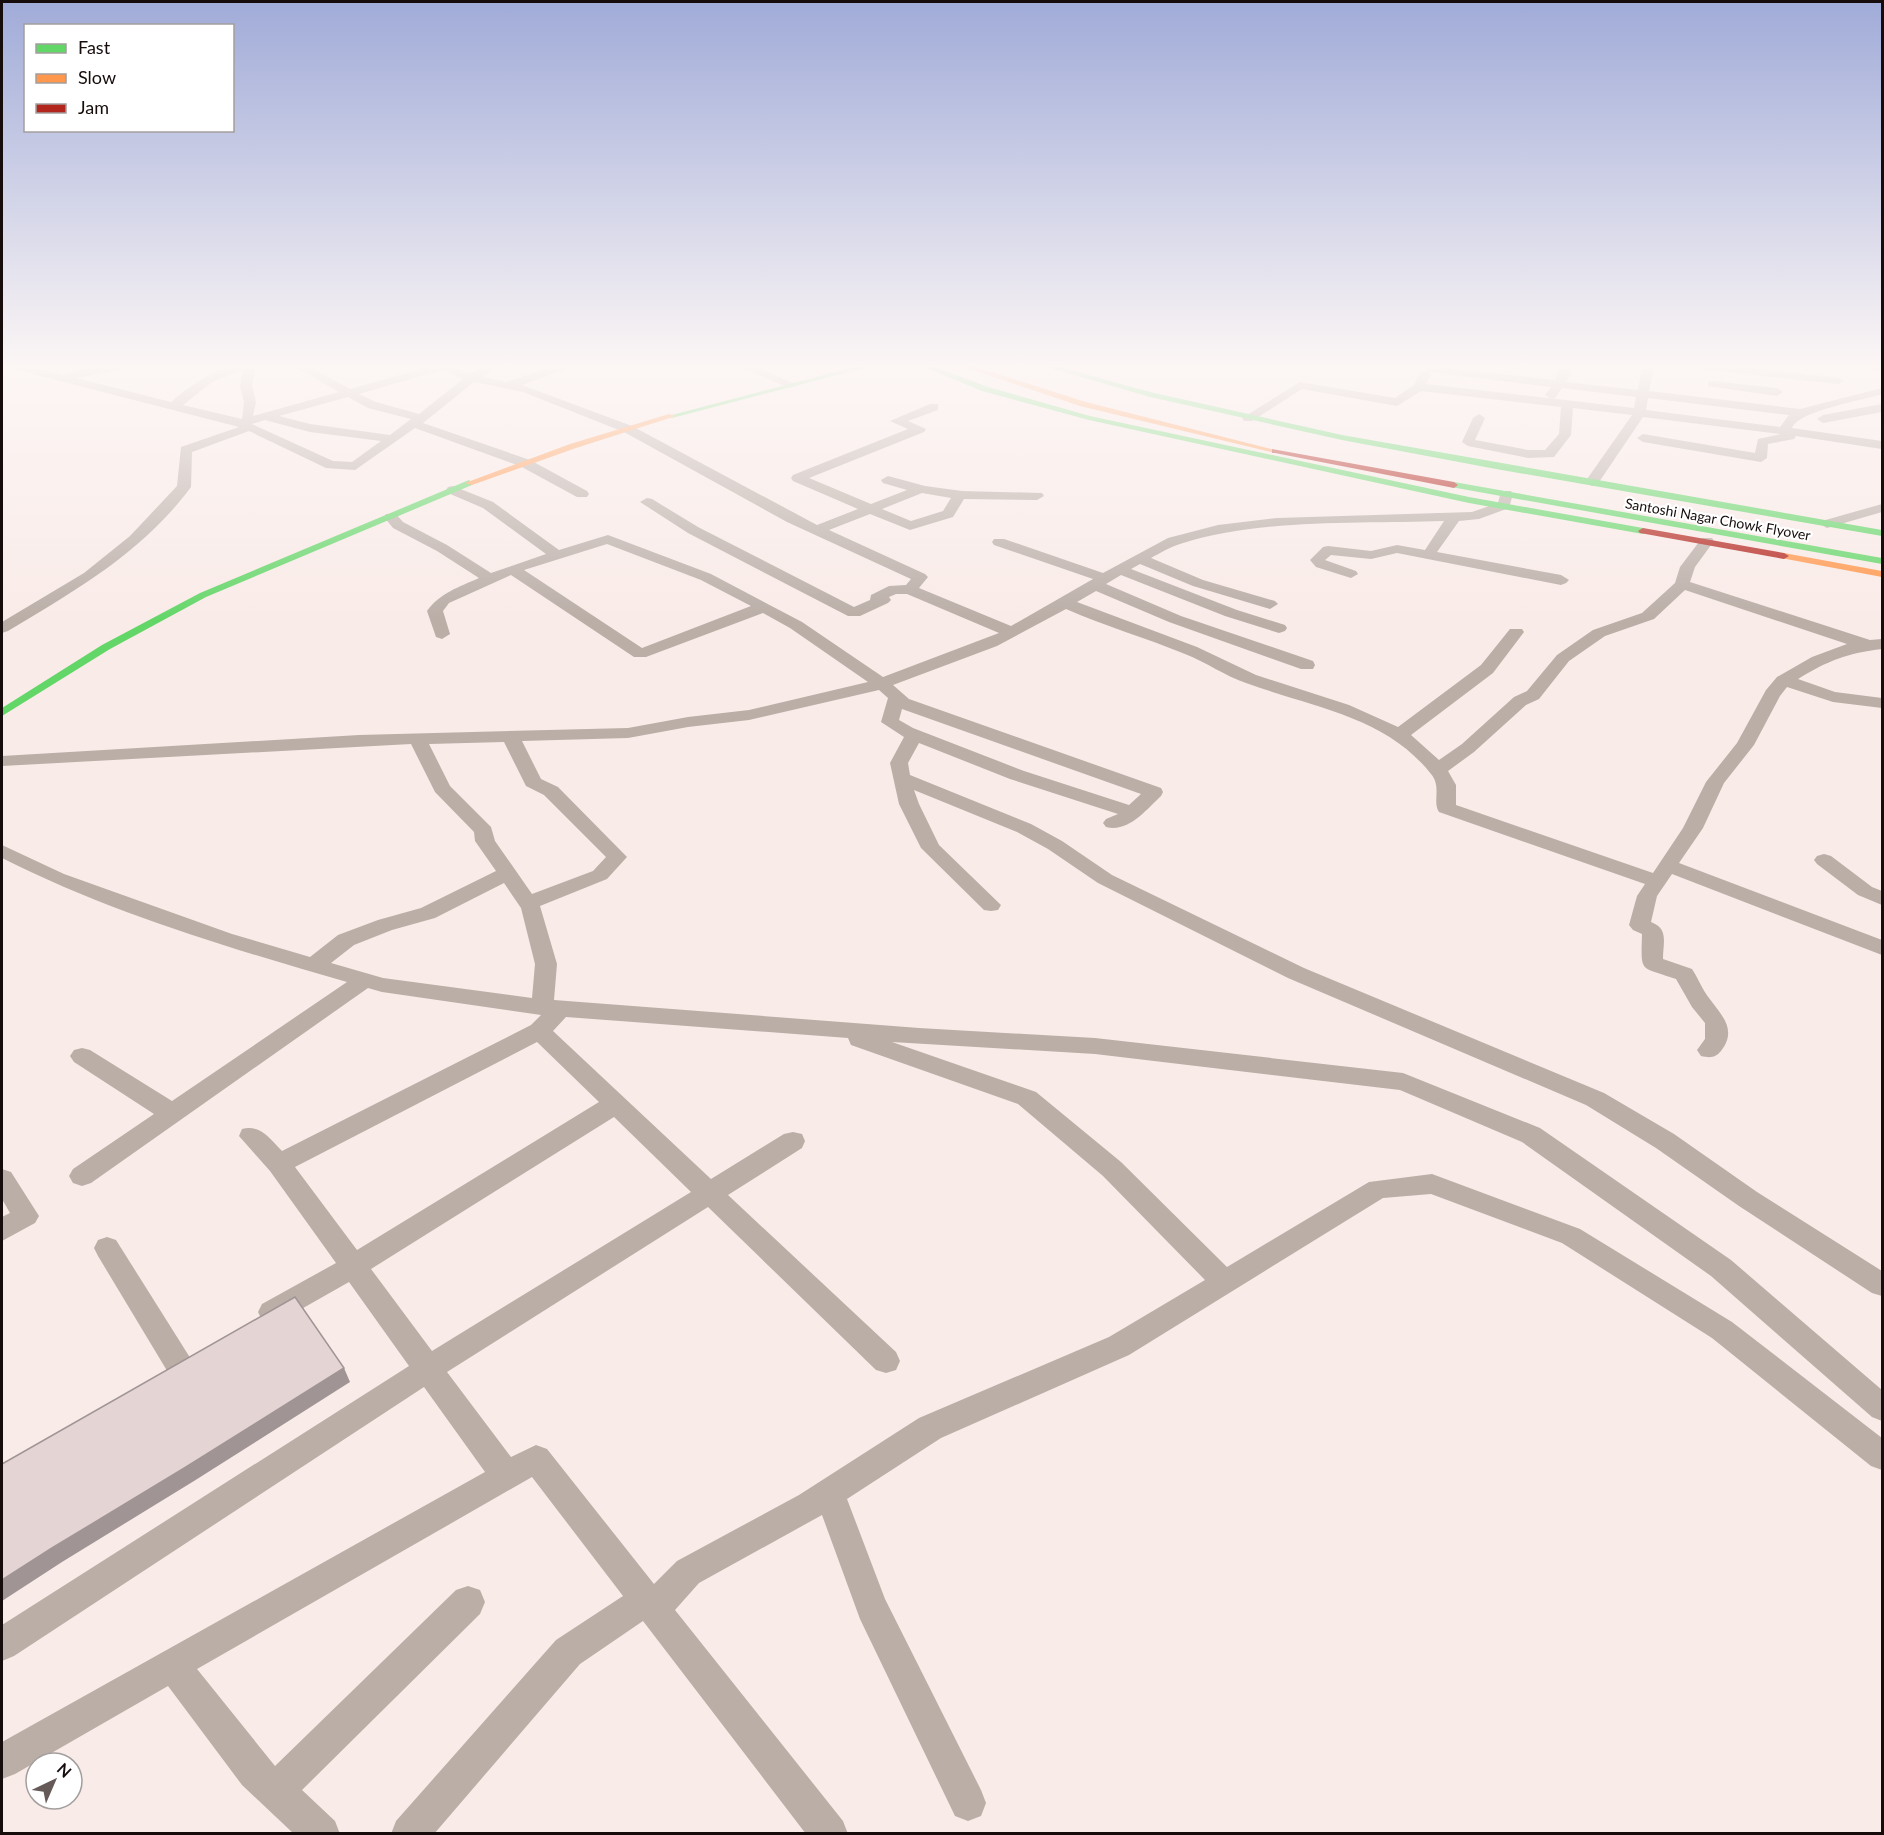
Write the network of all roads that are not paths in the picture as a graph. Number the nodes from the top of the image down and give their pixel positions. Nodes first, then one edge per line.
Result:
1 (189, 449) edge
2 (301, 449) edge
3 (377, 449) edge
4 (487, 449) edge
5 (569, 449) edge
6 (664, 449) edge
7 (871, 449) edge
8 (1231, 449) edge
9 (1270, 449) edge
10 (1346, 449) edge
11 (1384, 449) edge
12 (1501, 449) edge
13 (1554, 449) edge
14 (1615, 449) edge
15 (1706, 449) edge
16 (1762, 449) edge
17 (525, 463) junction
18 (1484, 471) junction
19 (888, 480) dead end
20 (1592, 482) junction
21 (921, 489) junction
22 (453, 490) junction
23 (582, 494) dead end
24 (960, 495) junction
25 (1037, 496) dead end
26 (1505, 500) junction
27 (647, 502) dead end
28 (1882, 508) edge
29 (871, 509) junction
30 (391, 517) junction
31 (1454, 517) junction
32 (1827, 524) junction
33 (817, 530) junction
34 (1882, 533) edge
35 (1707, 541) junction
36 (999, 542) dead end
37 (1882, 548) edge
38 (556, 554) junction
39 (1429, 554) junction
40 (1139, 558) junction
41 (1882, 561) edge
42 (512, 569) junction
43 (1120, 570) junction
44 (1351, 574) dead end
45 (1882, 574) edge
46 (490, 579) junction
47 (1561, 579) dead end
48 (1101, 582) junction
49 (1682, 584) junction
50 (910, 590) junction
51 (1065, 603) junction
52 (1270, 604) dead end
53 (764, 607) junction
54 (2, 628) edge
55 (1279, 628) dead end
56 (1011, 632) junction
57 (1516, 632) dead end
58 (442, 633) dead end
59 (1873, 646) edge
60 (1307, 665) dead end
61 (1786, 680) junction
62 (881, 682) junction
63 (897, 697) junction
64 (1882, 703) edge
65 (2, 713) edge
66 (1400, 734) junction
67 (914, 735) junction
68 (510, 736) junction
69 (417, 738) junction
70 (2, 761) edge
71 (1439, 769) junction
72 (901, 778) junction
73 (1132, 812) junction
74 (1113, 823) dead end
75 (2, 851) edge
76 (1824, 860) dead end
77 (508, 873) junction
78 (1662, 873) junction
79 (1882, 899) edge
80 (528, 903) junction
81 (991, 904) dead end
82 (1882, 948) edge
83 (314, 965) junction
84 (365, 980) junction
85 (547, 1015) junction
86 (818, 1028) junction
87 (1709, 1050) dead end
88 (82, 1056) dead end
89 (615, 1104) junction
90 (171, 1113) junction
91 (251, 1136) dead end
92 (793, 1141) dead end
93 (279, 1164) junction
94 (82, 1176) dead end
95 (2, 1179) edge
96 (710, 1194) junction
97 (2, 1230) edge
98 (107, 1248) dead end
99 (352, 1266) junction
100 (1225, 1283) junction
101 (1882, 1285) edge
102 (250, 1324) edge
103 (886, 1361) dead end
104 (179, 1365) edge
105 (428, 1369) junction
106 (1882, 1408) edge
107 (1882, 1456) edge
108 (506, 1476) junction
109 (829, 1493) junction
110 (468, 1602) dead end
111 (649, 1604) junction
112 (2, 1644) edge
113 (172, 1664) junction
114 (2, 1761) edge
115 (275, 1791) junction
116 (968, 1803) dead end
117 (322, 1833) edge
118 (409, 1833) edge
119 (830, 1833) edge

1 - 54 street
2 - 3 street
4 - 17 street
5 - 17 main road
6 - 33 street
7 - 29 street
8 - 26 main road
9 - 26 main road
10 - 18 main road
11 - 18 main road
12 - 13 street
14 - 20 street
15 - 16 street
17 - 22 main road
17 - 23 street
18 - 20 main road
18 - 37 main road, Santoshi Nagar Chowk Flyover
19 - 21 street
20 - 32 main road
21 - 24 street
21 - 29 street
22 - 30 main road
22 - 38 street
24 - 25 street
24 - 29 street
26 - 31 street
26 - 35 main road
26 - 41 main road, Santoshi Nagar Chowk Flyover
27 - 50 street
28 - 32 street
29 - 33 street
30 - 46 street
30 - 65 main road
31 - 39 street
31 - 40 street
32 - 34 main road
33 - 50 street
35 - 45 main road
35 - 49 street
36 - 48 street
38 - 42 street
38 - 53 street
39 - 44 street
39 - 47 street
40 - 43 street
40 - 52 street
42 - 46 street
42 - 53 street
43 - 48 street
43 - 55 street
46 - 58 street
48 - 51 street
48 - 60 street
49 - 59 street
49 - 71 street
50 - 56 street
51 - 56 street
51 - 66 street
53 - 62 street
56 - 62 street
57 - 66 street
59 - 61 street
61 - 64 street
61 - 78 street
62 - 63 street
62 - 68 street
63 - 67 street
63 - 73 street
66 - 71 street
67 - 72 street
67 - 73 street
68 - 69 street
68 - 80 street
69 - 70 street
69 - 77 street
71 - 78 street
72 - 81 street
72 - 101 street
73 - 74 street
75 - 83 street
76 - 79 street
77 - 80 street
77 - 83 street
78 - 82 street
78 - 87 street
80 - 85 street
83 - 84 street
84 - 85 street
84 - 90 street
85 - 86 street
85 - 89 street
85 - 93 street
86 - 100 street
86 - 106 street
88 - 90 street
89 - 96 street
89 - 99 street
90 - 94 street
91 - 93 street
92 - 96 street
93 - 99 street
95 - 97 street
96 - 103 street
96 - 105 street
98 - 104 street
99 - 102 street
99 - 105 street
100 - 107 street
100 - 109 street
105 - 108 street
105 - 112 street
108 - 111 street
108 - 113 street
109 - 111 street
109 - 116 street
110 - 115 street
111 - 118 street
111 - 119 street
113 - 114 street
113 - 115 street
115 - 117 street

